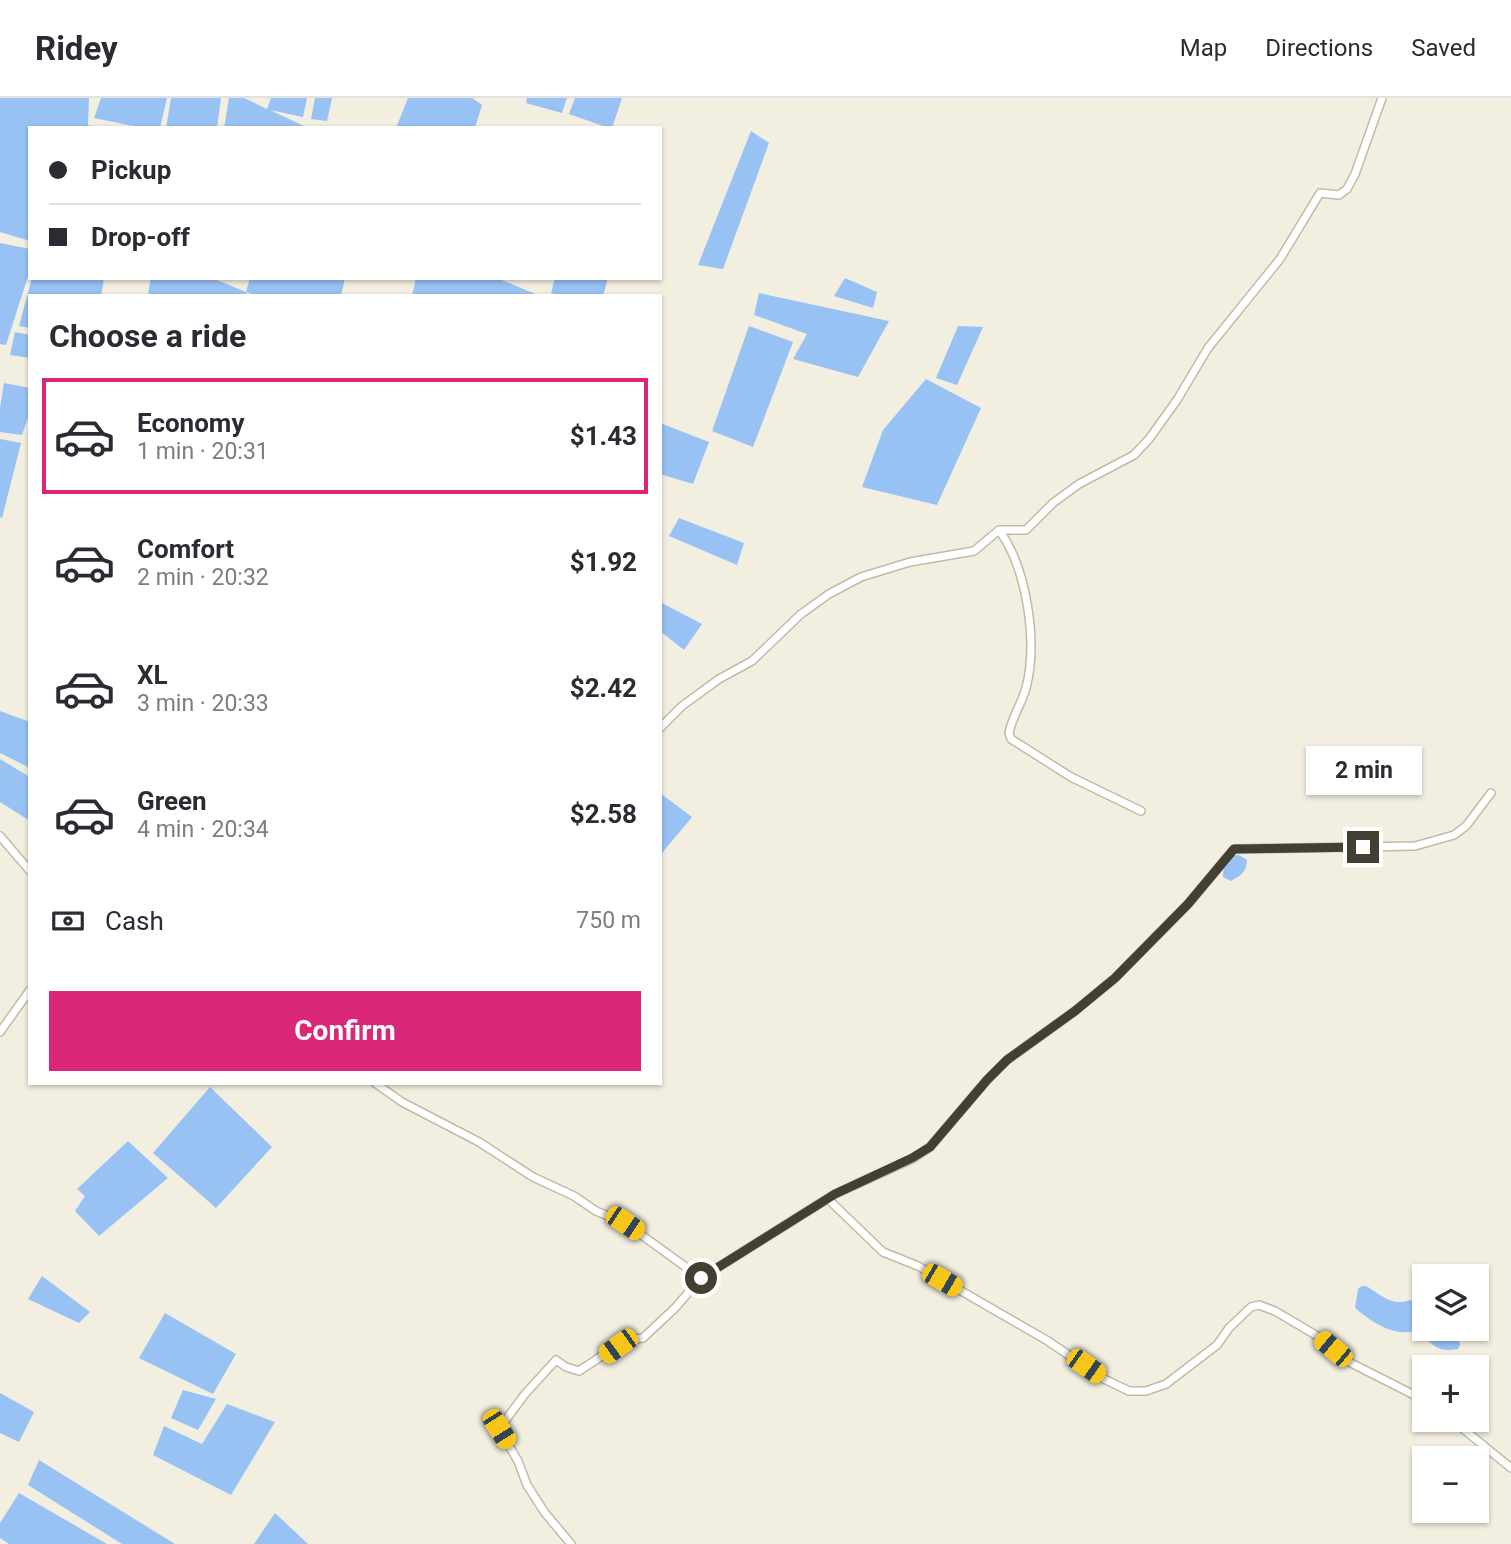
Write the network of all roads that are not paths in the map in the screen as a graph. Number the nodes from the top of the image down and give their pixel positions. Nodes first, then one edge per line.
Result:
1 (1382, 98) edge
2 (999, 530) junction
3 (662, 726) edge
4 (1491, 793) dead end
5 (1141, 811) dead end
6 (0, 836) edge
7 (28, 868) edge
8 (28, 993) edge
9 (0, 1032) edge
10 (378, 1085) edge
11 (828, 1199) junction
12 (701, 1278) junction
13 (1412, 1394) edge
14 (1467, 1432) edge
15 (1511, 1468) edge
16 (571, 1544) edge

1 - 2 street
2 - 3 street
2 - 5 street
4 - 11 street
6 - 7 street
8 - 9 street
10 - 12 street
11 - 12 street
11 - 13 street
12 - 16 street
14 - 15 street

